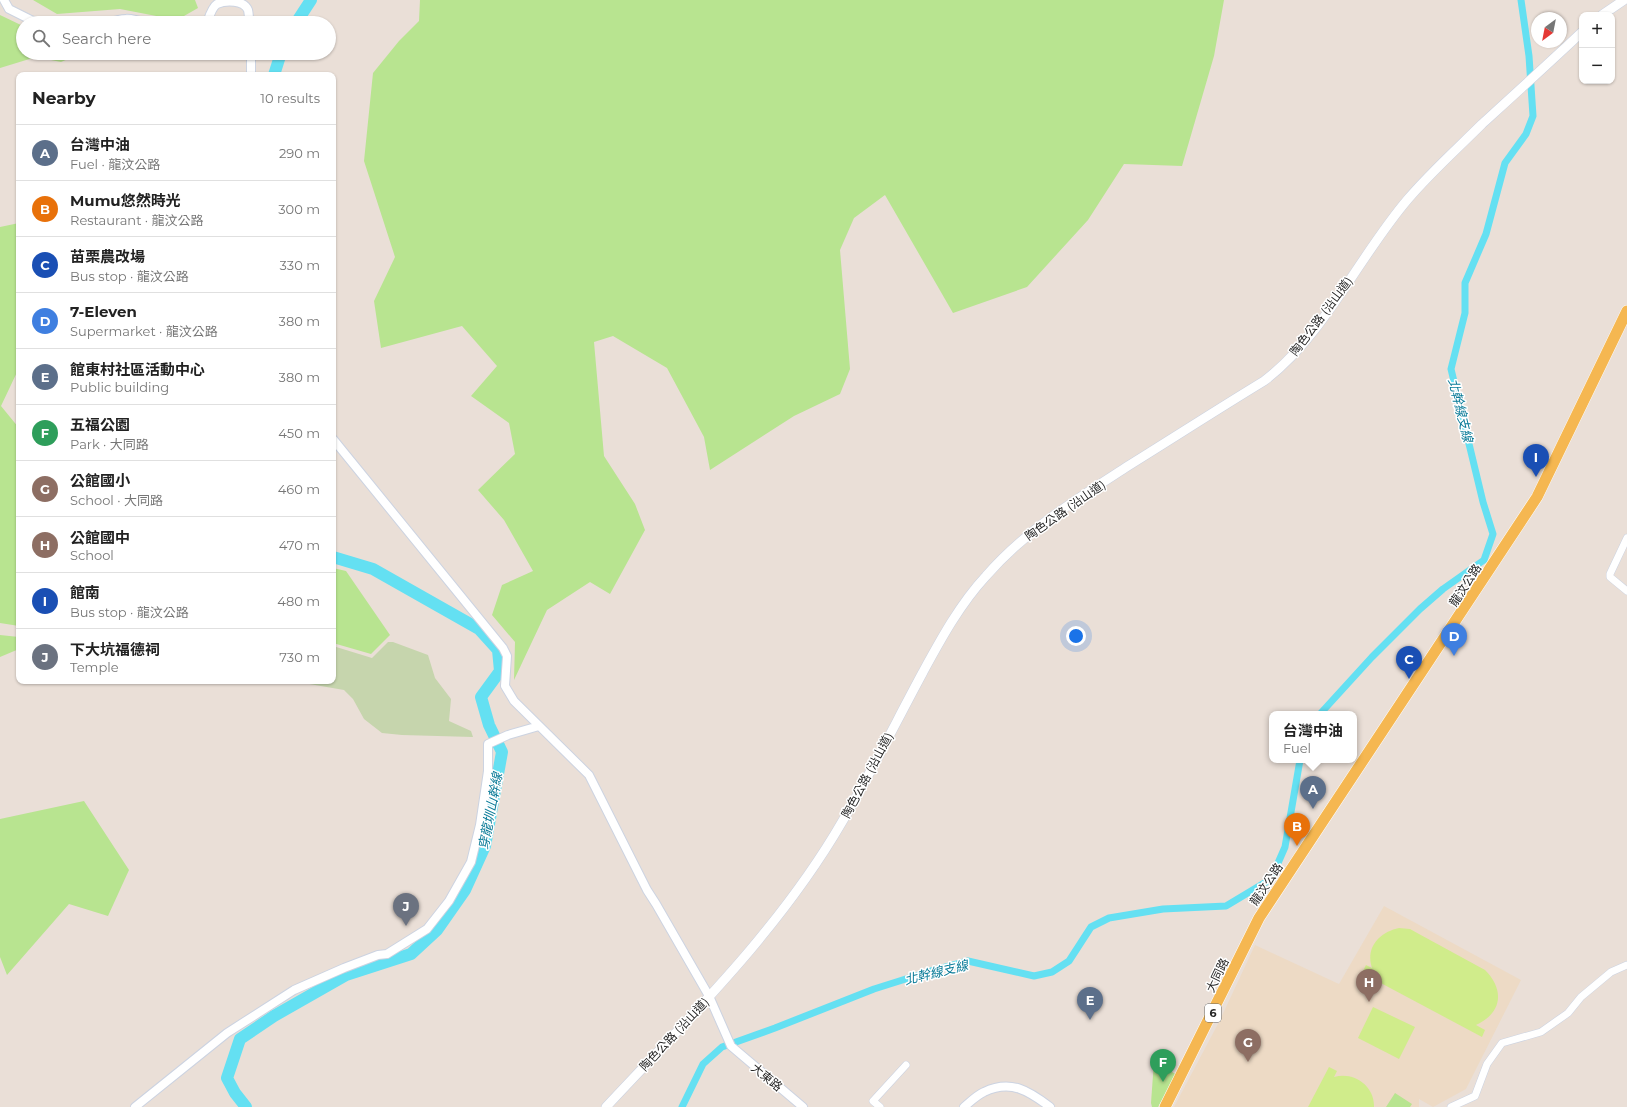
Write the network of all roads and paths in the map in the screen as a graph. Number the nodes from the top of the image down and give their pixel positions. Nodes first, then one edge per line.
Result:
1 (4, 0) edge
2 (1624, 0) edge
3 (1606, 12) edge
4 (23, 16) edge
5 (210, 16) edge
6 (248, 16) edge
7 (1579, 35) edge
8 (251, 60) edge
9 (251, 72) edge
10 (1627, 311) edge
11 (1623, 331) edge
12 (336, 443) edge
13 (1627, 538) edge
14 (1627, 591) edge
15 (539, 726) junction
16 (1259, 918) joint
17 (1627, 965) edge
18 (709, 996) junction
19 (906, 1065) dead end
20 (967, 1106) edge
21 (135, 1107) edge
22 (606, 1107) edge
23 (803, 1107) edge
24 (880, 1107) edge
25 (1050, 1107) edge
26 (1165, 1107) edge
27 (1451, 1107) edge

1 - 4 street
2 - 3 main road
5 - 6 street
7 - 18 main road, 陶色公路 (沿山道)
8 - 9 street
10 - 11 main road, 龍汶公路 / 6
11 - 16 main road, 龍汶公路 / 6
12 - 15 street
13 - 14 street
15 - 18 street
15 - 21 street
16 - 26 main road, 大同路 / 6
17 - 27 street
18 - 22 main road, 陶色公路 (沿山道)
18 - 23 street, 大東路
19 - 24 street
20 - 25 street

